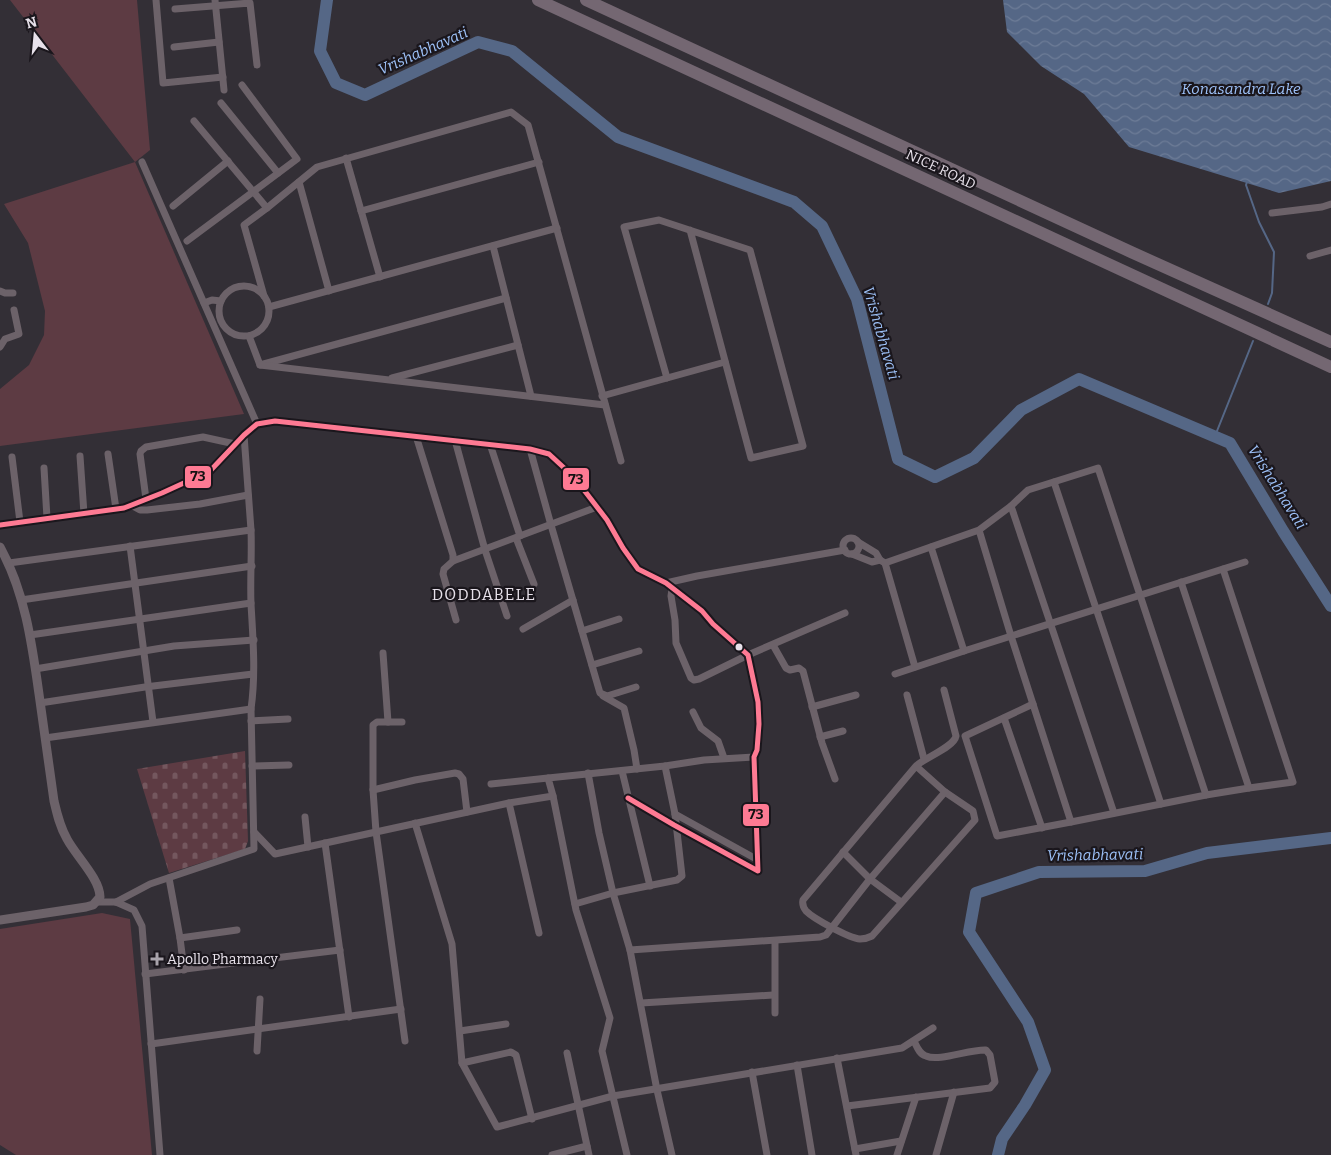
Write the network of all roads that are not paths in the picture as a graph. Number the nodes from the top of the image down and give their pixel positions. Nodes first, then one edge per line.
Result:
1 (156, 0) edge
2 (538, 0) edge
3 (586, 0) edge
4 (215, 3) edge
5 (175, 9) dead end
6 (219, 42) junction
7 (174, 47) dead end
8 (257, 65) dead end
9 (223, 77) junction
10 (242, 85) dead end
11 (224, 90) dead end
12 (221, 103) dead end
13 (194, 121) dead end
14 (346, 158) junction
15 (228, 161) junction
16 (142, 162) dead end
17 (539, 162) junction
18 (278, 173) junction
19 (299, 182) junction
20 (253, 191) junction
21 (1331, 204) edge
22 (173, 206) dead end
23 (267, 208) junction
24 (361, 211) junction
25 (1272, 213) dead end
26 (557, 228) junction
27 (690, 230) junction
28 (187, 241) dead end
29 (492, 246) junction
30 (1331, 250) edge
31 (1310, 256) dead end
32 (380, 277) junction
33 (0, 290) edge
34 (329, 291) junction
35 (13, 293) dead end
36 (264, 296) junction
37 (506, 298) junction
38 (221, 301) junction
39 (204, 303) junction
40 (269, 308) junction
41 (14, 310) dead end
42 (233, 334) junction
43 (249, 336) junction
44 (220, 341) junction
45 (1331, 342) edge
46 (518, 345) junction
47 (0, 347) edge
48 (725, 362) junction
49 (260, 365) junction
50 (1331, 367) edge
51 (667, 378) junction
52 (387, 380) junction
53 (531, 396) junction
54 (602, 396) junction
55 (605, 405) junction
56 (257, 424) junction
57 (244, 436) junction
58 (416, 436) junction
59 (454, 440) junction
60 (235, 444) junction
61 (490, 444) junction
62 (530, 449) junction
63 (108, 454) dead end
64 (80, 456) dead end
65 (12, 457) dead end
66 (621, 461) dead end
67 (44, 468) dead end
68 (1054, 482) junction
69 (248, 496) junction
70 (146, 499) junction
71 (131, 505) junction
72 (1011, 506) junction
73 (597, 507) junction
74 (116, 509) junction
75 (84, 514) junction
76 (47, 518) junction
77 (20, 522) junction
78 (0, 525) edge
79 (551, 525) junction
80 (251, 530) junction
81 (979, 530) junction
82 (518, 537) junction
83 (858, 542) junction
84 (0, 546) edge
85 (130, 546) junction
86 (931, 547) junction
87 (485, 550) junction
88 (848, 552) junction
89 (452, 561) junction
90 (882, 562) junction
91 (1245, 562) dead end
92 (9, 564) junction
93 (252, 566) junction
94 (1223, 569) junction
95 (1181, 582) junction
96 (135, 583) junction
97 (666, 583) junction
98 (534, 584) dead end
99 (672, 589) junction
100 (1140, 595) junction
101 (22, 600) junction
102 (573, 600) junction
103 (251, 603) junction
104 (1097, 608) junction
105 (845, 613) dead end
106 (507, 616) dead end
107 (139, 618) junction
108 (619, 619) dead end
109 (456, 620) dead end
110 (1052, 624) junction
111 (523, 629) dead end
112 (582, 631) junction
113 (30, 635) junction
114 (1011, 636) junction
115 (254, 640) junction
116 (773, 645) junction
117 (144, 650) junction
118 (639, 651) dead end
119 (964, 651) junction
120 (383, 653) dead end
121 (748, 655) junction
122 (592, 665) junction
123 (915, 667) junction
124 (35, 669) junction
125 (253, 674) junction
126 (895, 674) dead end
127 (148, 686) junction
128 (636, 687) dead end
129 (944, 690) dead end
130 (603, 695) junction
131 (856, 695) dead end
132 (907, 695) dead end
133 (40, 703) junction
134 (1033, 704) junction
135 (812, 707) junction
136 (251, 709) junction
137 (694, 712) dead end
138 (1004, 718) junction
139 (288, 719) dead end
140 (251, 721) junction
141 (153, 722) junction
142 (388, 722) junction
143 (402, 722) dead end
144 (843, 731) dead end
145 (820, 737) junction
146 (45, 738) junction
147 (754, 757) junction
148 (724, 758) junction
149 (924, 759) junction
150 (289, 765) dead end
151 (252, 766) junction
152 (666, 766) junction
153 (916, 766) junction
154 (637, 769) junction
155 (622, 771) junction
156 (588, 773) junction
157 (548, 778) junction
158 (835, 779) dead end
159 (491, 784) dead end
160 (1249, 788) junction
161 (372, 790) junction
162 (945, 792) junction
163 (1206, 795) junction
164 (553, 796) junction
165 (628, 798) junction
166 (509, 803) junction
167 (1161, 804) junction
168 (467, 812) junction
169 (675, 814) junction
170 (1114, 814) junction
171 (305, 817) dead end
172 (1071, 822) junction
173 (415, 824) junction
174 (676, 827) junction
175 (1042, 828) junction
176 (254, 832) junction
177 (376, 832) junction
178 (325, 843) junction
179 (308, 847) junction
180 (844, 852) junction
181 (758, 860) junction
182 (169, 878) junction
183 (870, 879) junction
184 (650, 886) junction
185 (613, 893) junction
186 (97, 902) junction
187 (116, 902) junction
188 (901, 902) junction
189 (575, 904) junction
190 (0, 920) edge
191 (832, 927) junction
192 (237, 930) dead end
193 (539, 933) dead end
194 (180, 938) junction
195 (775, 941) junction
196 (340, 950) junction
197 (630, 950) junction
198 (184, 970) junction
199 (145, 974) junction
200 (774, 994) junction
201 (260, 999) dead end
202 (641, 1003) junction
203 (401, 1010) junction
204 (775, 1013) dead end
205 (349, 1017) junction
206 (506, 1024) dead end
207 (933, 1028) dead end
208 (258, 1029) junction
209 (460, 1031) junction
210 (405, 1041) dead end
211 (914, 1041) junction
212 (151, 1044) junction
213 (257, 1051) dead end
214 (567, 1053) dead end
215 (837, 1058) junction
216 (462, 1063) junction
217 (796, 1065) junction
218 (752, 1072) junction
219 (657, 1090) junction
220 (954, 1092) junction
221 (613, 1096) junction
222 (916, 1097) junction
223 (578, 1106) junction
224 (847, 1106) junction
225 (532, 1119) junction
226 (901, 1141) junction
227 (587, 1146) junction
228 (855, 1152) edge
229 (160, 1155) edge
230 (552, 1155) edge
231 (589, 1155) edge
232 (627, 1155) edge
233 (672, 1155) edge
234 (767, 1155) edge
235 (812, 1155) edge
236 (897, 1155) edge
237 (936, 1155) edge

1 - 9 street
2 - 50 highway, NICE ROAD
3 - 45 highway, NICE ROAD
4 - 5 street
4 - 6 street
4 - 8 street
6 - 7 street
6 - 9 street
9 - 11 street
10 - 18 street
12 - 18 street
13 - 15 street
14 - 17 street
14 - 19 street
14 - 24 street
15 - 20 street
15 - 22 street
16 - 39 street
17 - 24 street
17 - 26 street
18 - 20 street
19 - 23 street
19 - 34 street
20 - 23 street
20 - 28 street
21 - 25 street
23 - 36 street
24 - 32 street
26 - 29 street
26 - 54 street
27 - 48 street
27 - 48 street
27 - 51 street
29 - 32 street
29 - 37 street
30 - 31 street
32 - 34 street
33 - 35 street
34 - 40 street
36 - 38 street
36 - 40 street
37 - 46 street
37 - 49 street
38 - 39 street
38 - 42 street
39 - 44 street
40 - 43 street
41 - 47 street
42 - 43 street
42 - 44 street
43 - 49 street
44 - 56 street
46 - 52 street
46 - 53 street
48 - 51 street
49 - 52 street
51 - 54 street
52 - 53 street
53 - 55 street
54 - 55 street
55 - 66 street
56 - 57 street
56 - 58 street
57 - 60 street
57 - 69 street
58 - 59 street
58 - 89 street
59 - 61 street
59 - 87 street
60 - 70 street
60 - 70 street
61 - 62 street
61 - 82 street
62 - 73 street
62 - 79 street
63 - 74 street
64 - 75 street
65 - 77 street
67 - 76 street
68 - 72 street
68 - 100 street
68 - 104 street
69 - 71 street
69 - 80 street
70 - 71 street
71 - 74 street
72 - 81 street
72 - 110 street
73 - 79 street
73 - 97 street
74 - 75 street
75 - 76 street
76 - 77 street
77 - 78 street
79 - 82 street
79 - 102 street
80 - 85 street
80 - 93 street
81 - 86 street
81 - 114 street
82 - 87 street
82 - 98 street
83 - 88 street
83 - 88 street
83 - 90 street
84 - 92 street
85 - 92 street
85 - 96 street
86 - 90 street
86 - 119 street
87 - 89 street
87 - 106 street
88 - 90 street
88 - 97 street
89 - 109 street
90 - 123 street
91 - 94 street
92 - 101 street
93 - 96 street
93 - 103 street
94 - 95 street
94 - 160 street
95 - 100 street
95 - 160 street
96 - 101 street
96 - 107 street
97 - 99 street
99 - 121 street
99 - 121 street
100 - 104 street
100 - 163 street
101 - 113 street
102 - 111 street
102 - 112 street
103 - 107 street
103 - 115 street
104 - 110 street
104 - 167 street
105 - 116 street
107 - 113 street
107 - 117 street
108 - 112 street
110 - 114 street
110 - 170 street
112 - 122 street
113 - 124 street
114 - 119 street
114 - 134 street
115 - 117 street
115 - 125 street
116 - 121 street
116 - 135 street
117 - 124 street
117 - 127 street
118 - 122 street
119 - 123 street
120 - 142 street
121 - 147 street
122 - 130 street
123 - 126 street
124 - 133 street
125 - 127 street
125 - 136 street
127 - 133 street
127 - 141 street
128 - 130 street
129 - 149 street
130 - 154 street
131 - 135 street
132 - 149 street
133 - 146 street
134 - 138 street
134 - 172 street
135 - 145 street
136 - 140 street
136 - 141 street
137 - 148 street
138 - 175 street
138 - 175 street
139 - 140 street
140 - 151 street
141 - 146 street
142 - 143 street
142 - 161 street
144 - 145 street
145 - 158 street
146 - 186 street
147 - 148 street
147 - 181 street
148 - 152 street
149 - 153 street
150 - 151 street
151 - 176 street
152 - 154 street
152 - 169 street
153 - 162 street
153 - 180 street
154 - 155 street
155 - 156 street
155 - 165 street
156 - 157 street
156 - 185 street
157 - 159 street
157 - 164 street
160 - 163 street
161 - 168 street
161 - 177 street
162 - 183 street
162 - 188 street
163 - 167 street
164 - 166 street
164 - 189 street
165 - 174 street
165 - 184 street
166 - 168 street
166 - 193 street
167 - 170 street
168 - 173 street
169 - 174 street
169 - 181 street
170 - 172 street
171 - 179 street
172 - 175 street
173 - 177 street
173 - 209 street
174 - 181 street
174 - 184 street
176 - 179 street
176 - 182 street
177 - 178 street
177 - 203 street
178 - 179 street
178 - 196 street
180 - 183 street
180 - 191 street
182 - 187 street
182 - 194 street
183 - 188 street
183 - 191 street
184 - 185 street
185 - 189 street
185 - 197 street
186 - 187 street
186 - 190 street
187 - 199 street
188 - 191 street
189 - 221 street
191 - 195 street
192 - 194 street
194 - 198 street
195 - 197 street
195 - 200 street
196 - 198 street
196 - 205 street
197 - 202 street
198 - 199 street
199 - 212 street
200 - 202 street
200 - 204 street
201 - 208 street
202 - 219 street
203 - 205 street
203 - 210 street
205 - 208 street
206 - 209 street
207 - 211 street
208 - 212 street
208 - 213 street
209 - 216 street
211 - 215 street
211 - 220 street
212 - 229 street
214 - 223 street
215 - 217 street
215 - 224 street
216 - 225 street
216 - 225 street
217 - 218 street
217 - 235 street
218 - 219 street
218 - 234 street
219 - 221 street
219 - 233 street
220 - 222 street
220 - 237 street
221 - 223 street
221 - 232 street
222 - 224 street
222 - 226 street
223 - 225 street
223 - 227 street
224 - 228 street
226 - 228 street
226 - 236 street
227 - 230 street
227 - 231 street

